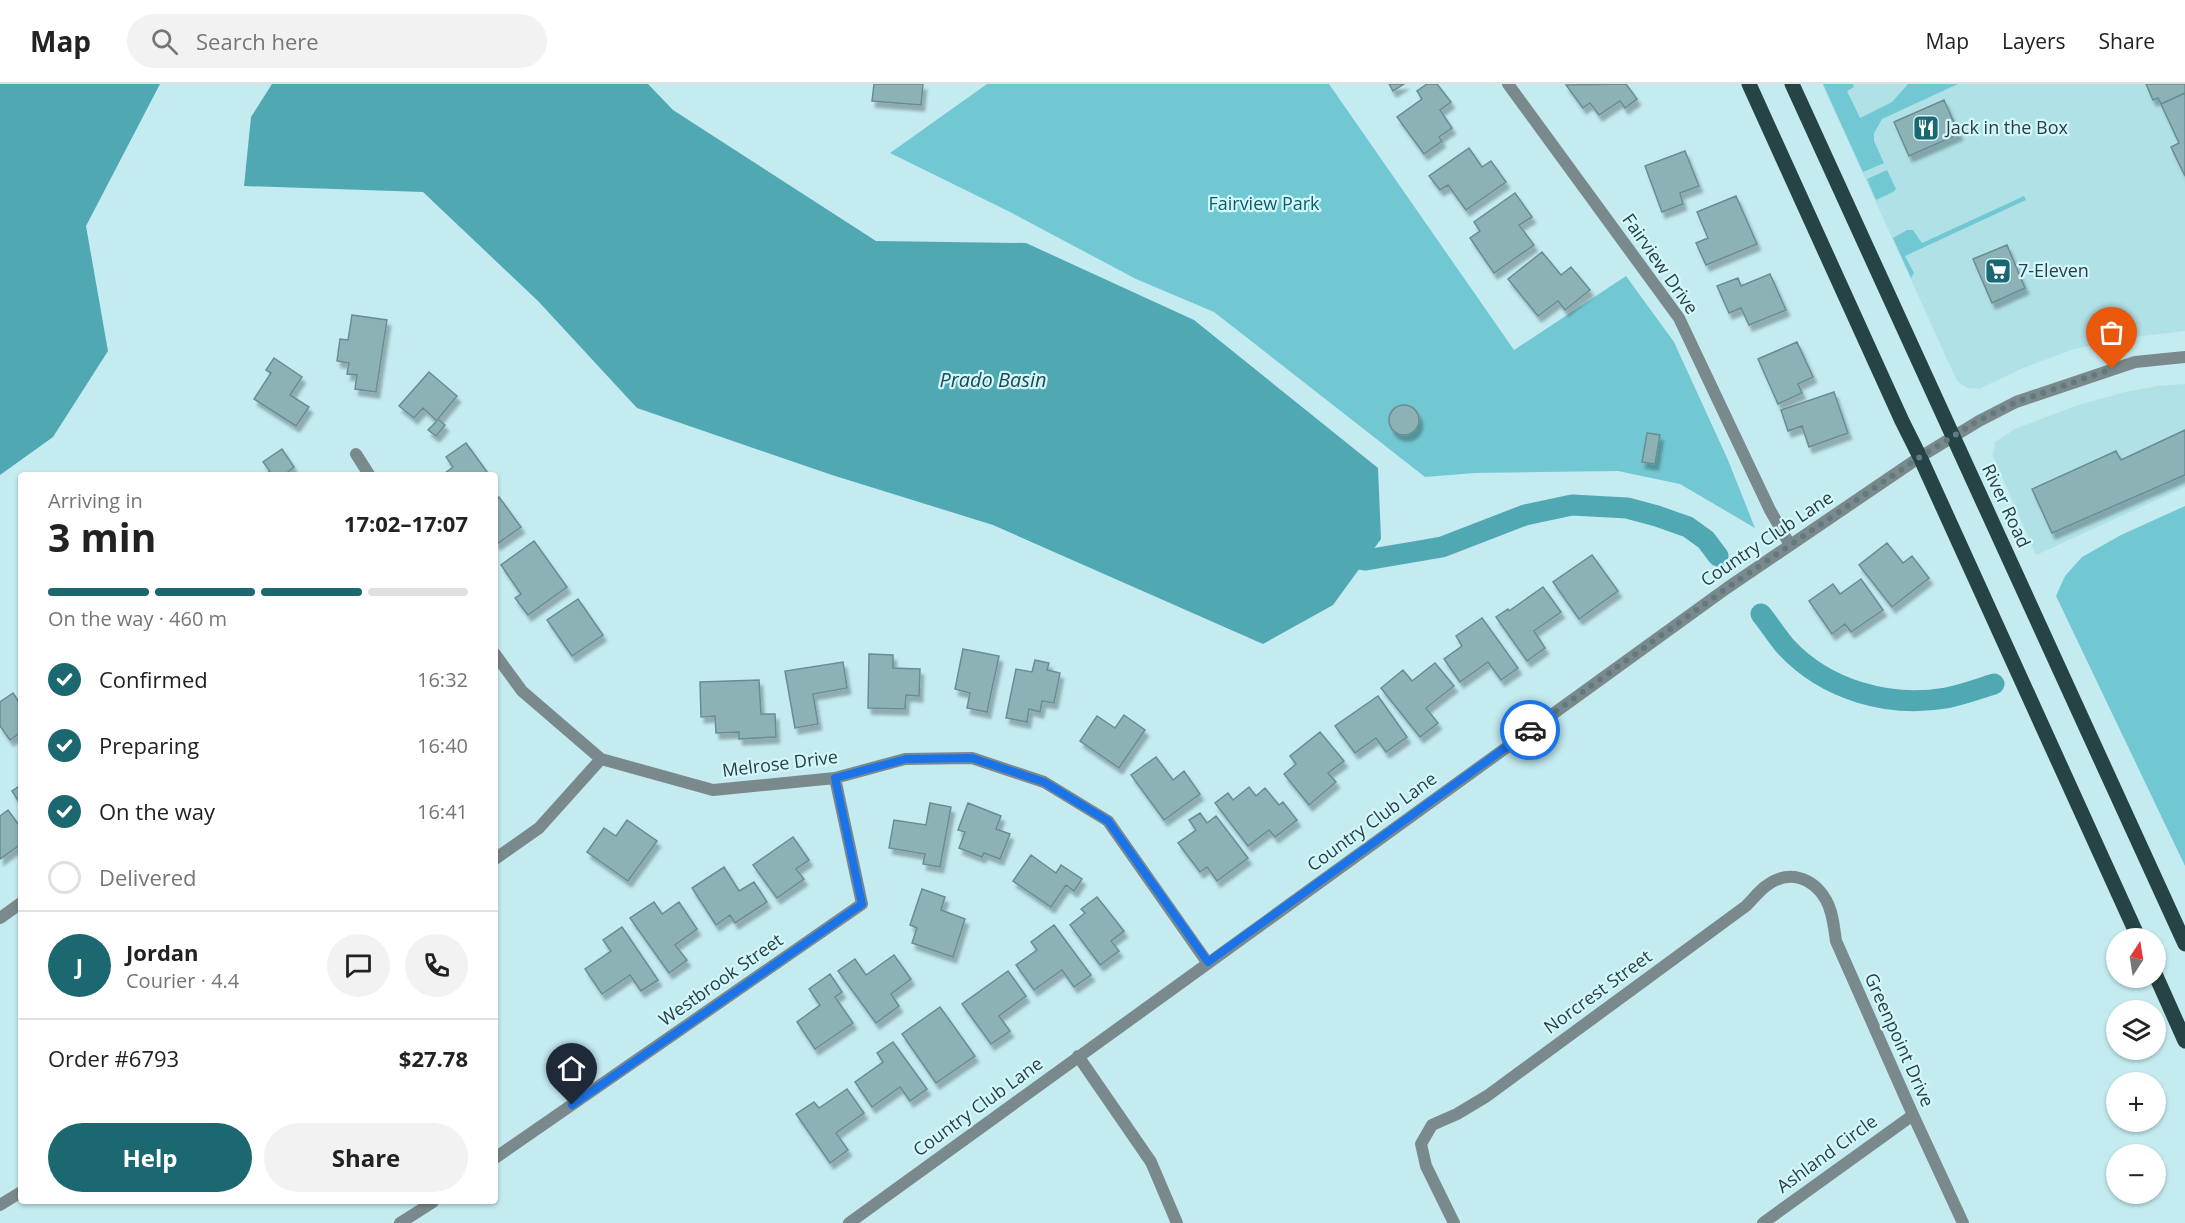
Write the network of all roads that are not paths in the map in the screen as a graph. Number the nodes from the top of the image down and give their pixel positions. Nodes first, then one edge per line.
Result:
1 (1508, 84) edge
2 (1749, 84) edge
3 (1792, 84) edge
4 (2185, 357) edge
5 (1953, 437) junction
6 (356, 454) dead end
7 (1920, 457) junction
8 (367, 472) edge
9 (1790, 545) junction
10 (498, 658) edge
11 (601, 759) junction
12 (835, 778) junction
13 (498, 858) edge
14 (1800, 876) joint
15 (18, 905) edge
16 (0, 918) edge
17 (2134, 928) edge
18 (2185, 944) edge
19 (1208, 962) junction
20 (2161, 988) edge
21 (2185, 1041) edge
22 (1078, 1056) junction
23 (1912, 1115) junction
24 (498, 1156) edge
25 (18, 1194) edge
26 (430, 1204) edge
27 (0, 1205) edge
28 (400, 1223) edge
29 (849, 1223) edge
30 (1177, 1223) edge
31 (1454, 1223) edge
32 (1763, 1223) edge
33 (1964, 1223) edge

1 - 9 street, Fairview Drive
2 - 7 main road
3 - 5 main road, River Road
4 - 5 street, Country Club Lane
5 - 7 street, Country Club Lane
5 - 18 main road, River Road
6 - 8 street
7 - 9 street, Country Club Lane
7 - 17 main road
9 - 19 street, Country Club Lane
10 - 11 street, Melrose Drive
11 - 12 street, Melrose Drive
11 - 13 street
12 - 19 street, Melrose Drive
12 - 24 street, Westbrook Street
14 - 23 street, Greenpoint Drive
14 - 31 street, Norcrest Street
15 - 16 street
19 - 22 street, Country Club Lane
20 - 21 main road
22 - 29 street, Country Club Lane
22 - 30 street
23 - 32 street, Ashland Circle
23 - 33 street, Greenpoint Drive
25 - 27 street
26 - 28 street

